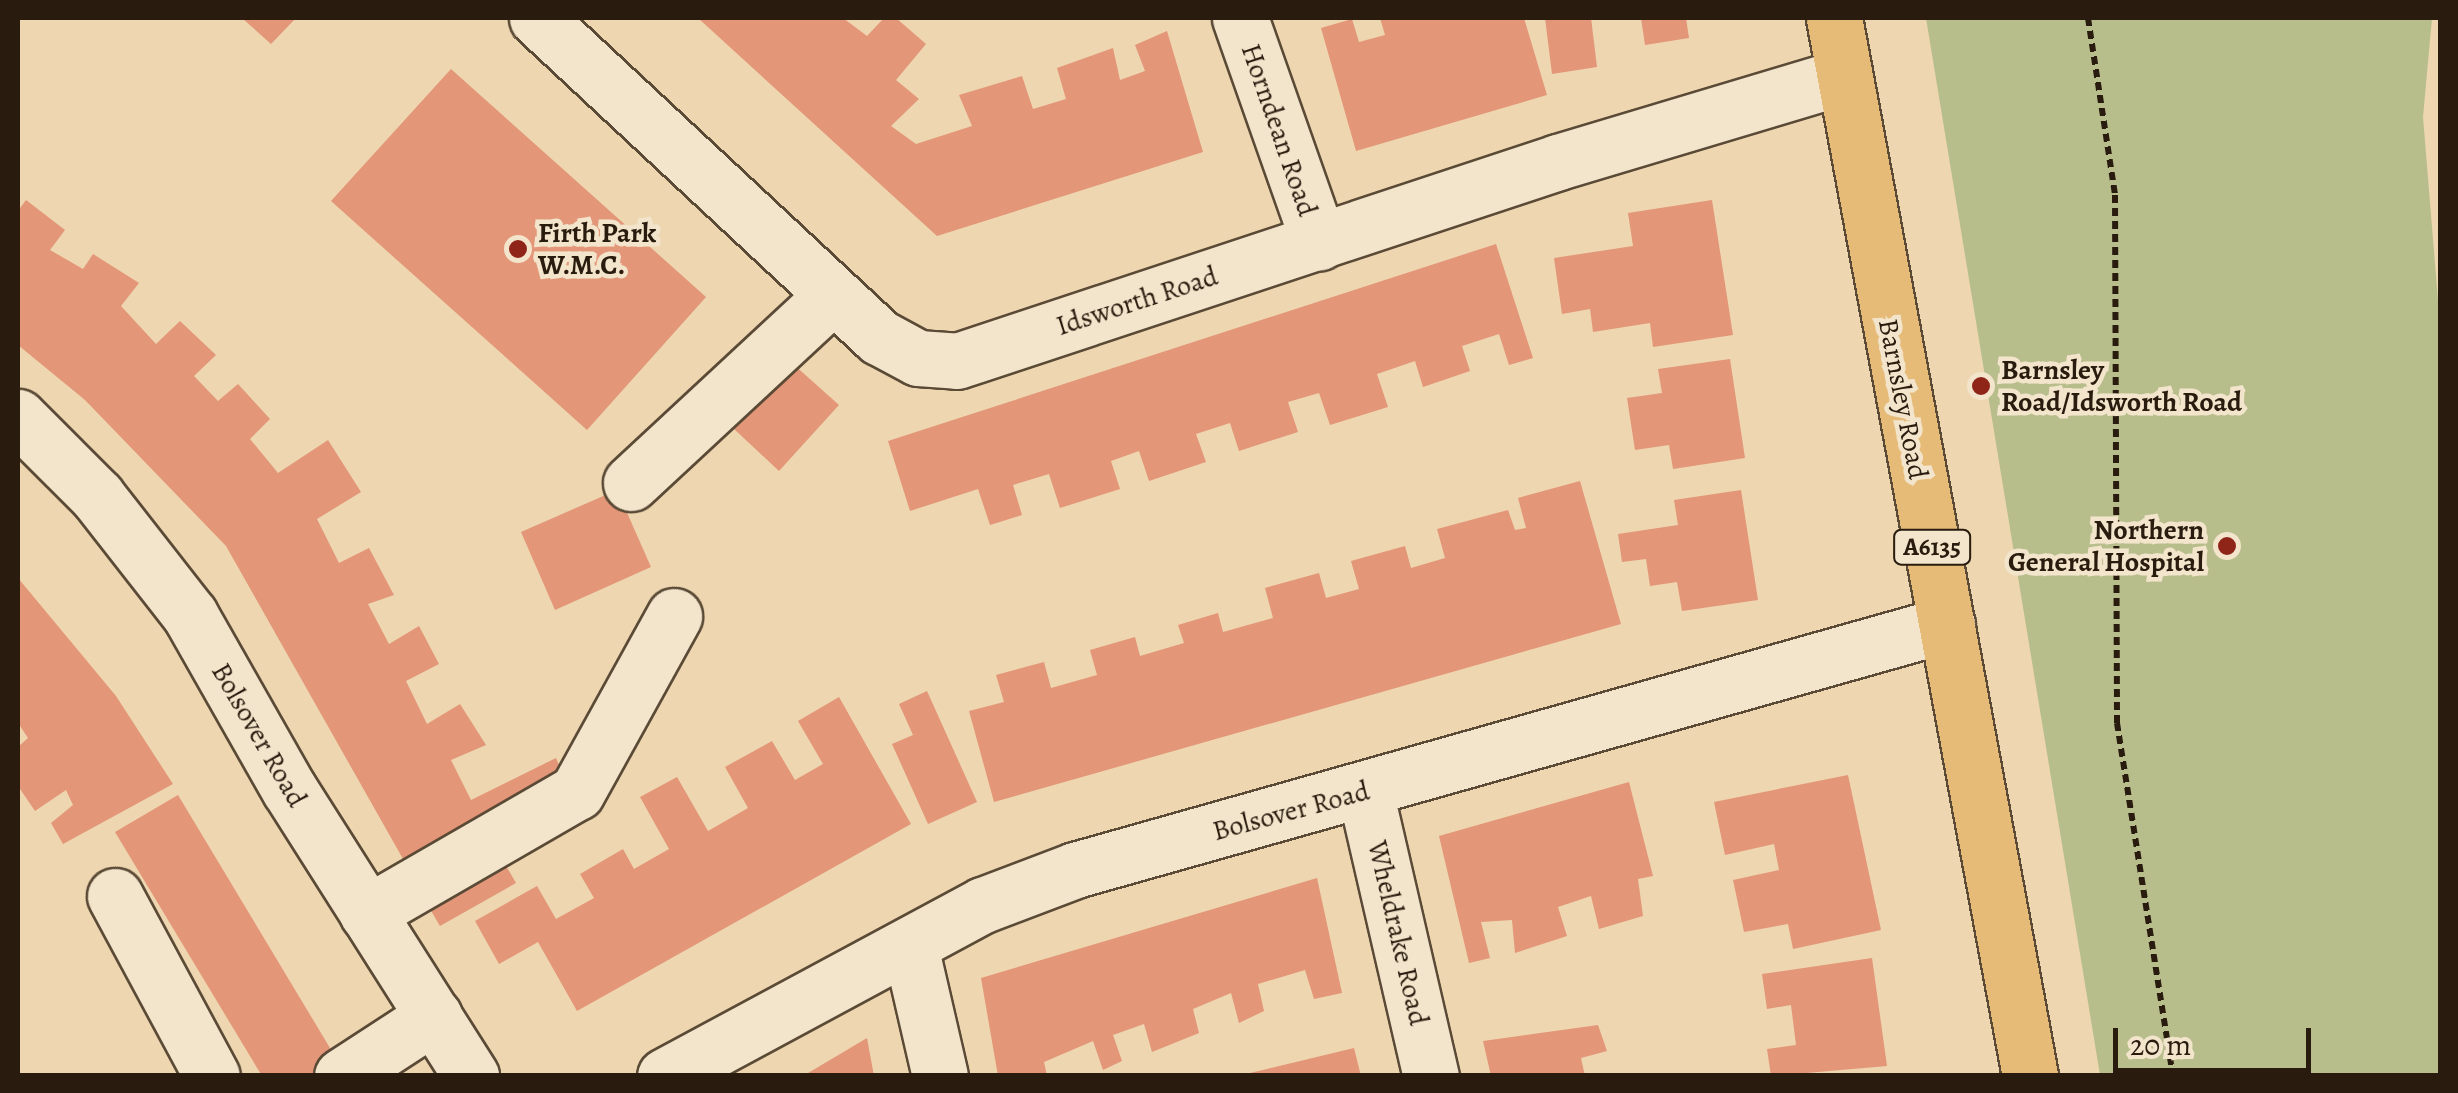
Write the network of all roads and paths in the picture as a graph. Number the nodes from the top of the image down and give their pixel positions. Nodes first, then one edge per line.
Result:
1 (538, 18) edge
2 (1240, 18) edge
3 (1834, 18) edge
4 (2088, 18) edge
5 (1842, 77) junction
6 (1319, 242) junction
7 (833, 295) junction
8 (18, 417) edge
9 (631, 483) dead end
10 (674, 616) dead end
11 (1947, 624) junction
12 (1365, 791) junction
13 (115, 896) dead end
14 (367, 913) junction
15 (910, 946) junction
16 (434, 1016) junction
17 (212, 1076) edge
18 (342, 1076) edge
19 (471, 1076) edge
20 (666, 1076) edge
21 (940, 1076) edge
22 (1431, 1076) edge
23 (2030, 1076) edge
24 (2173, 1076) edge

1 - 7 street, Idsworth Road
2 - 6 street, Horndean Road
3 - 5 main road, Barnsley Road / A6135
4 - 24 path
5 - 6 street, Idsworth Road
5 - 11 main road, Barnsley Road / A6135
6 - 7 street, Idsworth Road
7 - 9 street
8 - 14 street, Bolsover Road
10 - 14 street
11 - 12 street, Bolsover Road
11 - 23 main road, Barnsley Road / A6135
12 - 15 street, Bolsover Road
12 - 22 street, Wheldrake Road
13 - 17 street
14 - 16 street, Bolsover Road
15 - 20 street, Bolsover Road
15 - 21 street
16 - 18 street
16 - 19 street, Bolsover Road

